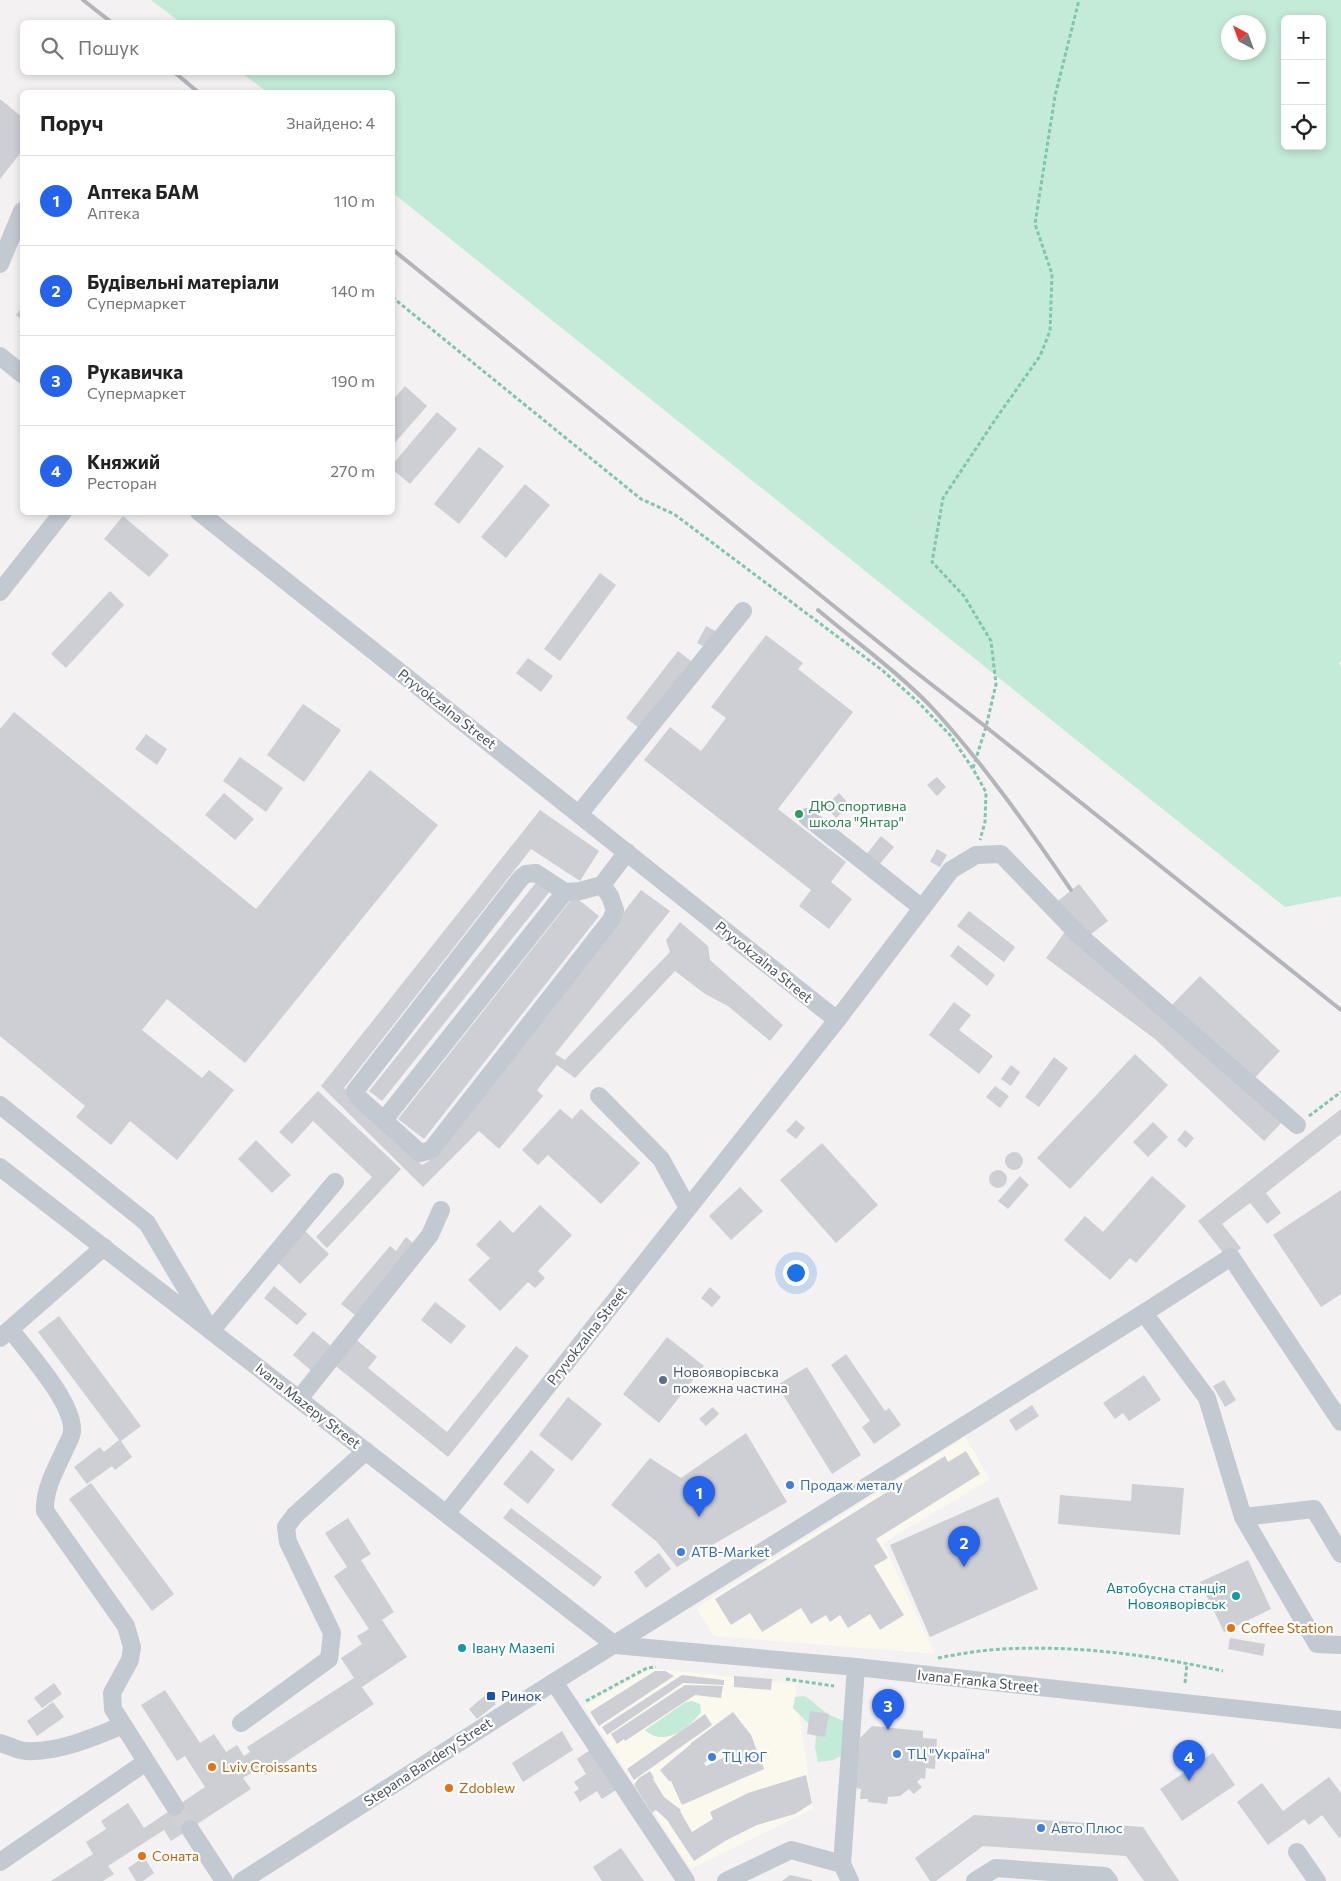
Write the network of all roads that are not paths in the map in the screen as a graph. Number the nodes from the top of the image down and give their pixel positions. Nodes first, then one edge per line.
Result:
1 (20, 216) edge
2 (0, 264) edge
3 (0, 356) edge
4 (20, 372) edge
5 (62, 515) edge
6 (203, 515) edge
7 (0, 592) edge
8 (743, 611) dead end
9 (579, 814) junction
10 (807, 817) dead end
11 (627, 852) junction
12 (602, 885) junction
13 (564, 892) junction
14 (922, 908) junction
15 (836, 1020) junction
16 (599, 1096) dead end
17 (0, 1105) edge
18 (384, 1120) junction
19 (1297, 1125) road end
20 (0, 1166) edge
21 (335, 1182) dead end
22 (688, 1208) junction
23 (440, 1210) dead end
24 (104, 1247) junction
25 (1144, 1313) junction
26 (211, 1331) junction
27 (6, 1334) edge
28 (299, 1399) junction
29 (1341, 1422) edge
30 (366, 1451) junction
31 (447, 1513) junction
32 (1243, 1517) junction
33 (1341, 1554) edge
34 (615, 1645) junction
35 (1341, 1645) edge
36 (856, 1667) junction
37 (554, 1682) junction
38 (1341, 1720) edge
39 (241, 1723) dead end
40 (123, 1725) junction
41 (0, 1742) edge
42 (146, 1762) junction
43 (175, 1807) tunnel mouth
44 (190, 1829) tunnel mouth
45 (1297, 1852) dead end
46 (0, 1862) edge
47 (842, 1864) junction
48 (224, 1881) edge
49 (242, 1881) edge
50 (686, 1881) edge
51 (726, 1881) edge
52 (850, 1881) edge
53 (975, 1881) edge
54 (1109, 1881) edge
55 (1317, 1881) edge

1 - 2 street
3 - 4 street
5 - 7 street
6 - 9 street, Pryvokzalna Street
8 - 9 street
9 - 11 street, Pryvokzalna Street
10 - 14 street
11 - 12 street
11 - 15 street, Pryvokzalna Street
12 - 13 street
12 - 18 street
13 - 18 street
13 - 18 street
14 - 15 street
14 - 19 street
15 - 22 street, Pryvokzalna Street
16 - 22 street
17 - 26 street
20 - 24 street, Ivana Mazepy Street
21 - 26 street
22 - 31 street, Pryvokzalna Street
23 - 28 street
24 - 26 street, Ivana Mazepy Street
24 - 27 street
25 - 29 street, Stepana Bandery Street
25 - 32 street
25 - 34 street, Stepana Bandery Street
26 - 28 street, Ivana Mazepy Street
27 - 40 street
28 - 30 street, Ivana Mazepy Street
30 - 31 street, Ivana Mazepy Street
30 - 39 street
31 - 34 street, Ivana Mazepy Street
32 - 33 street
32 - 35 street
34 - 36 street, Ivana Franka Street
34 - 37 street, Stepana Bandery Street
36 - 38 street, Ivana Franka Street
36 - 47 street
37 - 49 street, Stepana Bandery Street
37 - 50 street
40 - 41 street
40 - 42 street
42 - 43 street
42 - 46 street
44 - 48 street
45 - 55 street
47 - 51 street
47 - 52 street
53 - 54 street

